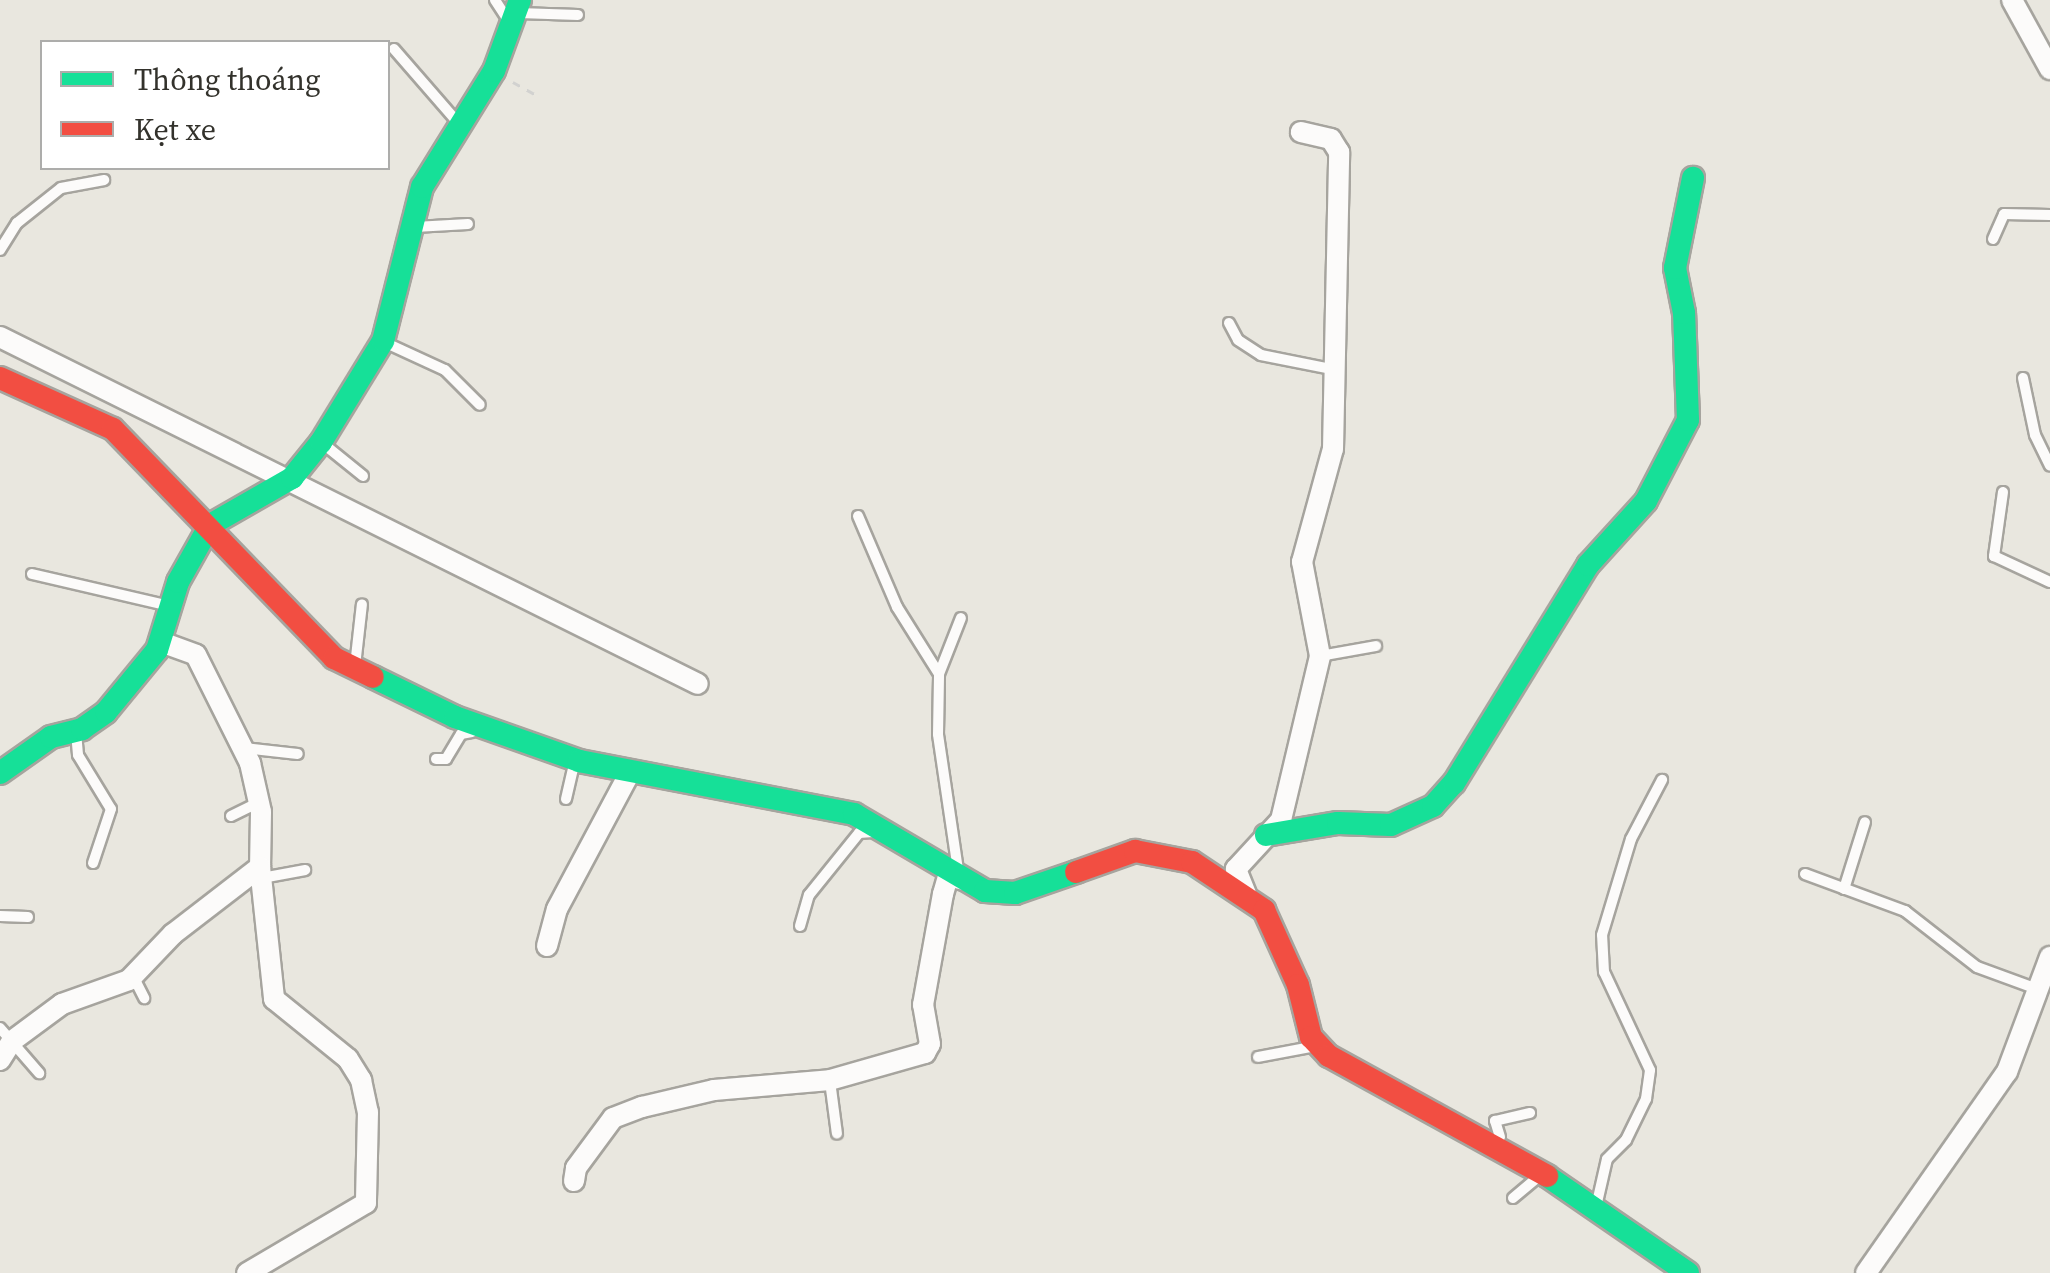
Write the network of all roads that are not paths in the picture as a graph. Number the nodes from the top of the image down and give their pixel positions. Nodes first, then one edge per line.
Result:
1 (495, 0) edge
2 (2012, 0) edge
3 (517, 13) edge
4 (578, 15) dead end
5 (394, 49) dead end
6 (2050, 68) edge
7 (460, 125) junction
8 (1300, 132) dead end
9 (1693, 178) dead end
10 (104, 180) dead end
11 (2050, 215) edge
12 (468, 224) dead end
13 (410, 227) junction
14 (1993, 238) dead end
15 (0, 250) edge
16 (1229, 324) dead end
17 (0, 337) edge
18 (383, 341) junction
19 (1331, 370) junction
20 (0, 378) edge
21 (2023, 378) dead end
22 (480, 405) dead end
23 (320, 442) junction
24 (2050, 466) edge
25 (363, 476) dead end
26 (292, 478) junction
27 (2003, 492) dead end
28 (858, 516) dead end
29 (210, 525) junction
30 (32, 574) dead end
31 (2050, 582) edge
32 (362, 604) dead end
33 (170, 606) junction
34 (960, 618) dead end
35 (161, 642) junction
36 (1376, 646) dead end
37 (1320, 656) junction
38 (354, 672) junction
39 (939, 674) junction
40 (698, 684) dead end
41 (488, 730) junction
42 (76, 731) junction
43 (243, 748) junction
44 (298, 754) dead end
45 (436, 759) dead end
46 (579, 760) junction
47 (630, 772) junction
48 (0, 773) edge
49 (1662, 780) dead end
50 (566, 799) dead end
51 (259, 802) junction
52 (231, 816) dead end
53 (1864, 822) dead end
54 (884, 830) junction
55 (1266, 835) junction
56 (92, 863) dead end
57 (305, 870) dead end
58 (260, 873) junction
59 (1805, 874) dead end
60 (963, 878) junction
61 (1844, 889) junction
62 (1246, 894) junction
63 (0, 916) edge
64 (28, 917) dead end
65 (800, 926) dead end
66 (548, 946) dead end
67 (2050, 957) edge
68 (133, 976) junction
69 (2036, 989) junction
70 (144, 998) dead end
71 (6, 1034) edge
72 (1317, 1046) junction
73 (1258, 1057) dead end
74 (0, 1060) edge
75 (39, 1074) dead end
76 (830, 1080) junction
77 (1530, 1113) dead end
78 (837, 1134) dead end
79 (1504, 1147) junction
80 (1543, 1173) junction
81 (574, 1181) dead end
82 (1513, 1198) dead end
83 (1596, 1208) junction
84 (247, 1273) edge
85 (1688, 1273) edge
86 (1866, 1273) edge

1 - 3 lane
2 - 6 street
3 - 4 lane
3 - 7 street
5 - 7 lane
7 - 13 street
8 - 19 street
9 - 55 street
10 - 15 lane
11 - 14 lane
12 - 13 lane
13 - 18 street
16 - 19 lane
17 - 26 street
18 - 22 lane
18 - 23 street
19 - 37 street
20 - 29 street
21 - 24 lane
23 - 25 lane
23 - 26 street
26 - 29 street
26 - 40 street
27 - 31 lane
28 - 39 lane
29 - 33 street
29 - 38 street
30 - 33 lane
32 - 38 lane
33 - 35 street
34 - 39 lane
35 - 42 street
35 - 43 street
36 - 37 lane
37 - 55 street
38 - 41 street
39 - 60 lane
41 - 45 lane
41 - 46 street
42 - 48 street
42 - 56 lane
43 - 44 lane
43 - 51 street
46 - 47 street
46 - 50 lane
47 - 54 street
47 - 66 street
49 - 83 lane
51 - 52 lane
51 - 58 street
53 - 61 lane
54 - 60 street
54 - 65 lane
55 - 62 street
57 - 58 lane
58 - 68 street
58 - 84 street
59 - 61 lane
60 - 62 street
60 - 76 street
61 - 69 lane
62 - 72 street
63 - 64 lane
67 - 69 street
68 - 70 lane
68 - 71 street
69 - 86 street
71 - 74 street
71 - 75 lane
72 - 73 lane
72 - 79 street
76 - 78 lane
76 - 81 street
77 - 79 lane
79 - 80 street
80 - 82 lane
80 - 83 street
83 - 85 street

